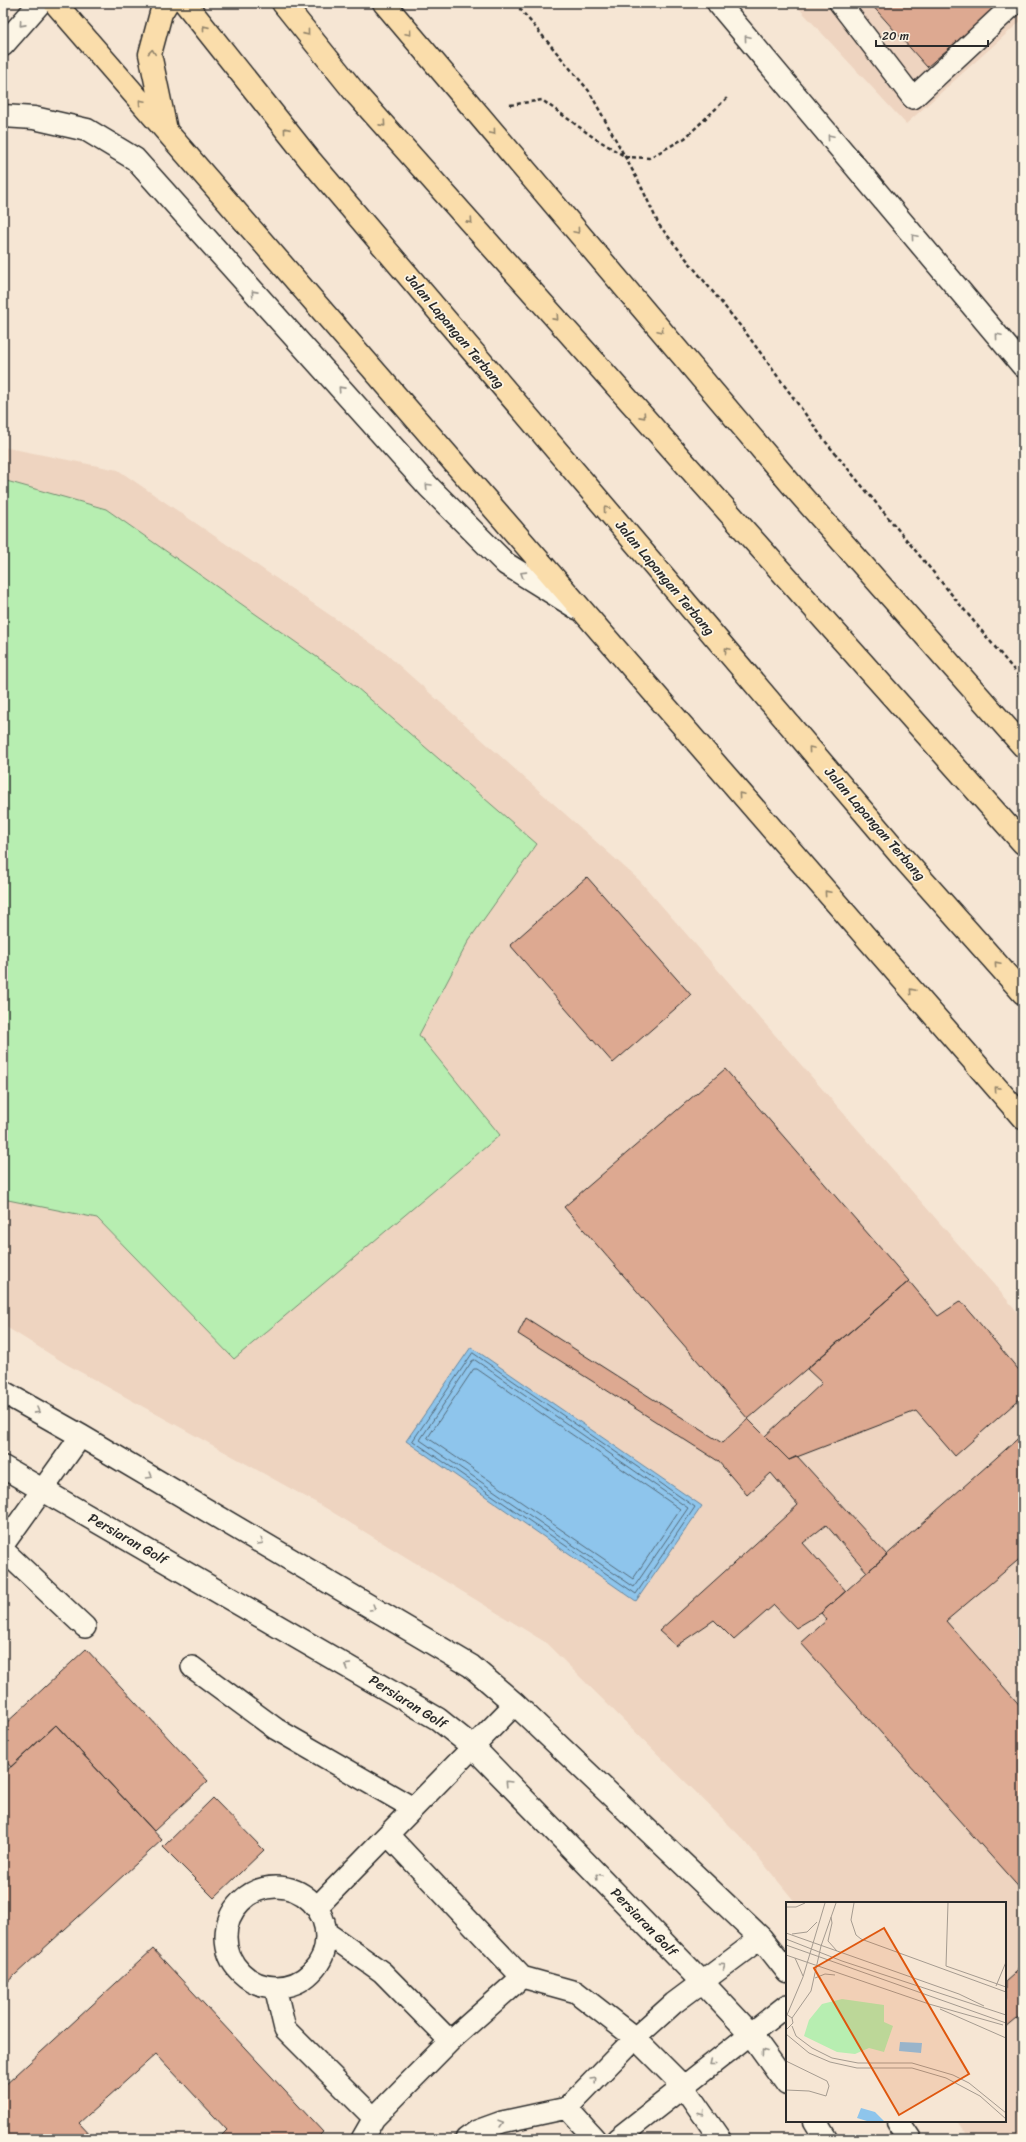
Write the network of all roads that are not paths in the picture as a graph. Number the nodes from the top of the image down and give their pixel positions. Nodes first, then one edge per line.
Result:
1 (40, 3) edge
2 (55, 3) edge
3 (167, 3) edge
4 (185, 3) edge
5 (283, 3) edge
6 (384, 3) edge
7 (718, 3) edge
8 (840, 3) edge
9 (1015, 3) edge
10 (3, 45) edge
11 (3, 116) edge
12 (166, 131) junction
13 (1023, 366) edge
14 (580, 609) junction
15 (1023, 746) edge
16 (1023, 843) edge
17 (1023, 993) edge
18 (1023, 1118) edge
19 (3, 1392) edge
20 (82, 1436) junction
21 (3, 1467) edge
22 (44, 1490) junction
23 (3, 1545) edge
24 (3, 1550) edge
25 (85, 1627) dead end
26 (192, 1667) dead end
27 (515, 1704) junction
28 (473, 1747) junction
29 (413, 1808) junction
30 (388, 1835) junction
31 (317, 1907) junction
32 (327, 1933) junction
33 (761, 1938) junction
34 (786, 1969) edge
35 (522, 1977) junction
36 (702, 1982) junction
37 (275, 1987) junction
38 (786, 2006) edge
39 (750, 2034) junction
40 (634, 2038) junction
41 (450, 2041) junction
42 (786, 2083) edge
43 (683, 2086) junction
44 (568, 2108) junction
45 (374, 2118) junction
46 (816, 2122) edge
47 (899, 2122) edge
48 (362, 2139) edge
49 (466, 2139) edge
50 (595, 2139) edge
51 (617, 2139) edge
52 (720, 2139) edge
53 (826, 2139) edge
54 (910, 2139) edge

1 -> 10 street
12 -> 2 main road
12 -> 3 main road
17 -> 4 main road, Jalan Lapangan Terbang
5 -> 16 main road
6 -> 15 main road
13 -> 7 street
8 - 9 lane
14 -> 11 street
12 - 14 main road
18 -> 14 main road
19 -> 20 street
20 - 22 lane
20 -> 27 street
21 - 22 street, Persiaran Golf
22 - 23 lane
28 -> 22 street, Persiaran Golf
24 - 25 lane
26 - 29 lane
27 - 28 lane
27 - 33 street
28 - 29 lane
36 -> 28 street, Persiaran Golf
29 - 30 lane
30 - 31 lane
30 - 35 lane
31 - 32 lane
31 - 37 lane
32 - 37 lane
32 - 41 lane
33 - 34 street
36 -> 33 lane
35 - 40 lane
35 - 41 lane
36 - 39 street, Persiaran Golf
36 - 40 lane
37 - 45 lane
38 - 39 lane
42 -> 39 street, Persiaran Golf
39 -> 43 lane
40 - 43 lane
44 -> 40 lane
41 - 45 lane
43 - 51 lane
43 -> 52 lane
49 -> 44 lane
44 - 50 lane
45 - 48 lane
46 - 53 street
47 - 54 street

